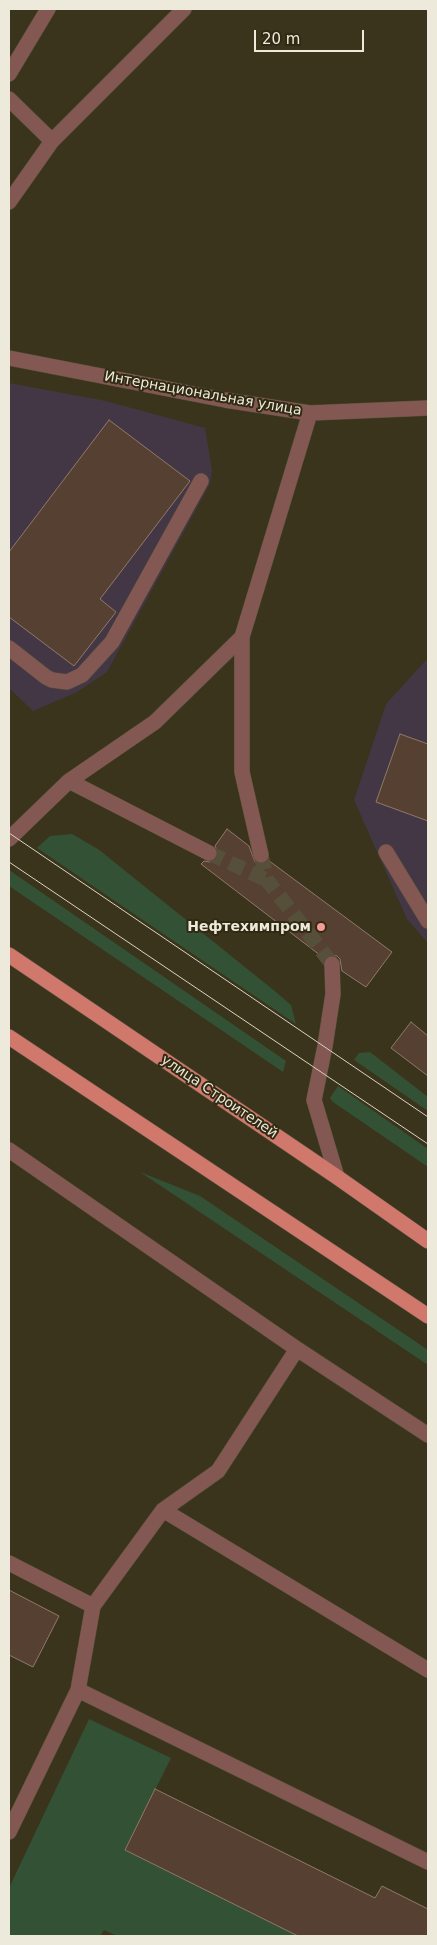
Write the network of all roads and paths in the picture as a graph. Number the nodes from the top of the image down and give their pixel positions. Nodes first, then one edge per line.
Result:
1 (48, 9) edge
2 (184, 9) edge
3 (9, 74) edge
4 (9, 99) edge
5 (52, 141) junction
6 (9, 202) edge
7 (9, 358) edge
8 (428, 408) edge
9 (310, 413) junction
10 (201, 481) dead end
11 (242, 637) junction
12 (9, 648) edge
13 (69, 781) junction
14 (9, 839) edge
15 (386, 852) dead end
16 (209, 853) tunnel mouth
17 (261, 855) tunnel mouth
18 (428, 921) edge
19 (9, 955) edge
20 (332, 964) tunnel mouth
21 (9, 1037) edge
22 (9, 1150) edge
23 (338, 1177) junction
24 (428, 1241) edge
25 (428, 1316) edge
26 (298, 1349) junction
27 (428, 1435) edge
28 (163, 1510) junction
29 (9, 1563) edge
30 (93, 1606) junction
31 (428, 1670) edge
32 (78, 1690) junction
33 (9, 1832) edge
34 (428, 1862) edge

1 - 3 street
2 - 5 street
4 - 5 street
5 - 6 street
7 - 9 street, Интернациональная улица
8 - 9 street, Интернациональная улица
9 - 11 street
10 - 12 street
11 - 13 street
11 - 17 street
13 - 14 street
13 - 16 street
15 - 18 street
19 - 23 main road, улица Строителей
20 - 23 street
21 - 25 main road
22 - 26 street
23 - 24 main road, улица Строителей
26 - 27 street
26 - 28 street
28 - 30 street
28 - 31 street
29 - 30 street
30 - 32 street
32 - 33 street
32 - 34 street

